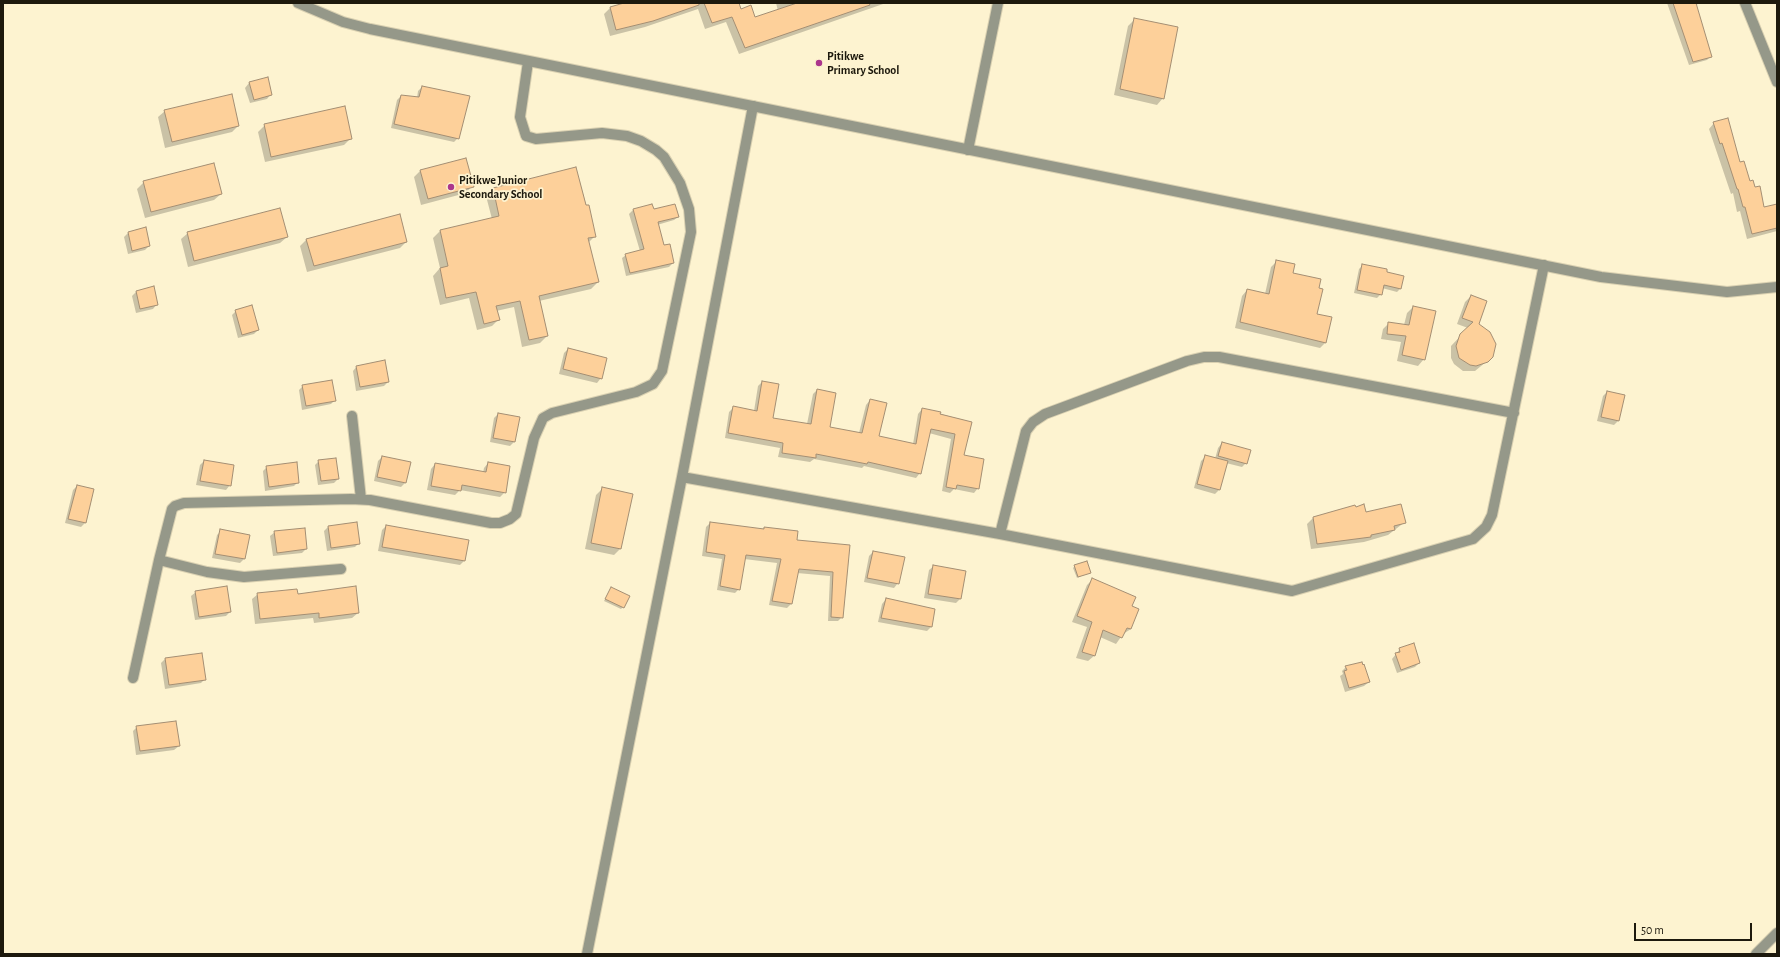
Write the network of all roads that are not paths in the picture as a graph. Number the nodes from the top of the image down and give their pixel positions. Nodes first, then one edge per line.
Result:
1 (298, 3) edge
2 (998, 3) edge
3 (1745, 3) edge
4 (528, 62) junction
5 (1777, 82) edge
6 (753, 106) junction
7 (968, 150) junction
8 (1544, 265) junction
9 (1777, 287) edge
10 (1514, 413) junction
11 (352, 416) dead end
12 (682, 478) junction
13 (361, 500) junction
14 (1000, 534) junction
15 (159, 560) junction
16 (341, 569) dead end
17 (133, 678) dead end
18 (1777, 933) edge
19 (587, 954) edge
20 (1756, 954) edge

1 - 4 street
2 - 7 street
3 - 5 street
4 - 6 street
4 - 13 street
6 - 7 street
6 - 12 street
7 - 8 street
8 - 9 street
8 - 10 street
10 - 14 street
10 - 14 street
11 - 13 street
12 - 14 street
12 - 19 street
13 - 15 street
15 - 16 street
15 - 17 street
18 - 20 street

